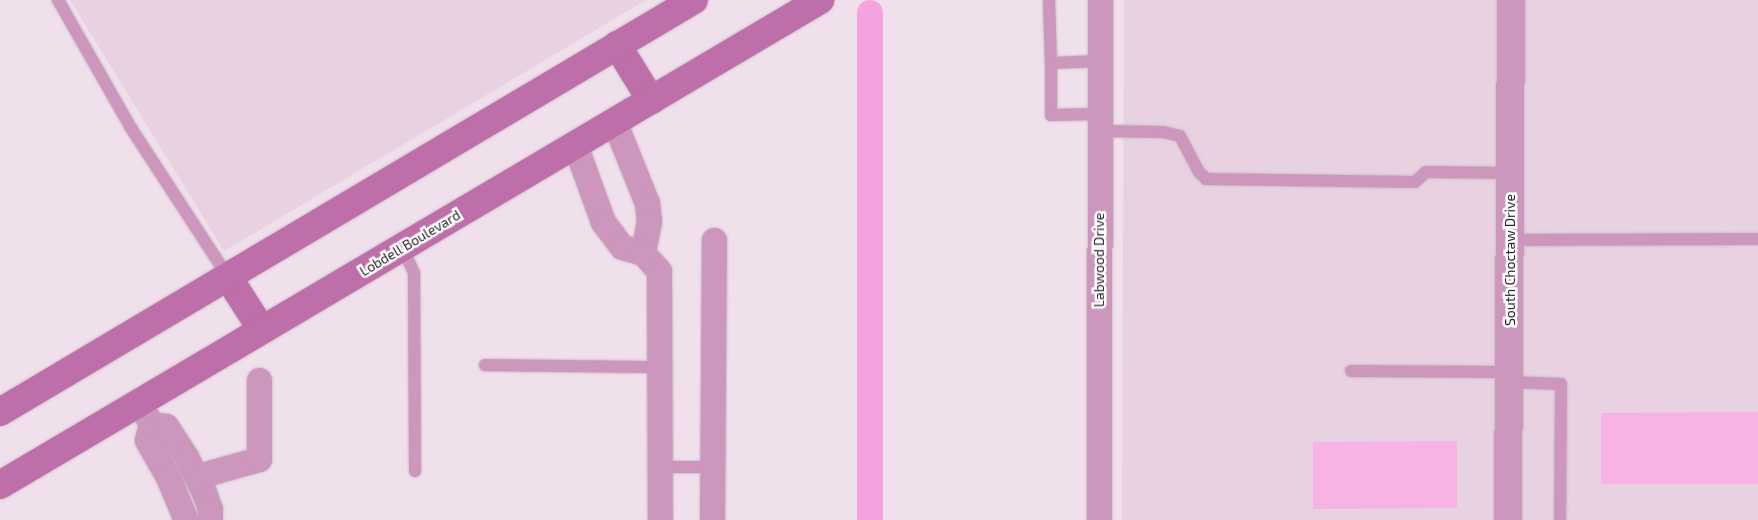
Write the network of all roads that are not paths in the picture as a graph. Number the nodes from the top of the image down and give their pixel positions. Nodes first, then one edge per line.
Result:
1 (58, 0) edge
2 (694, 0) edge
3 (820, 0) edge
4 (1049, 0) edge
5 (1100, 0) edge
6 (1512, 0) edge
7 (618, 45) junction
8 (1100, 61) junction
9 (1050, 63) junction
10 (651, 100) junction
11 (614, 121) junction
12 (1100, 122) junction
13 (574, 145) junction
14 (1510, 173) junction
15 (1758, 239) edge
16 (714, 240) dead end
17 (1510, 240) junction
18 (402, 247) junction
19 (643, 252) junction
20 (228, 276) junction
21 (262, 330) junction
22 (485, 365) dead end
23 (660, 367) junction
24 (1352, 372) dead end
25 (1509, 377) junction
26 (259, 380) dead end
27 (0, 412) edge
28 (145, 414) junction
29 (660, 467) junction
30 (713, 467) junction
31 (164, 471) junction
32 (415, 471) dead end
33 (196, 475) junction
34 (0, 485) edge
35 (183, 513) edge
36 (210, 520) edge
37 (660, 520) edge
38 (712, 520) edge
39 (1099, 520) edge
40 (1508, 520) edge
41 (1560, 520) edge

1 - 20 lane
2 - 7 main road
3 - 10 main road, Lobdell Boulevard
4 - 9 lane
5 - 8 street, Labwood Drive
6 - 14 street, South Choctaw Drive
7 - 10 main road
7 - 20 main road
8 - 9 lane
8 - 12 street, Labwood Drive
9 - 12 lane
10 - 11 main road, Lobdell Boulevard
11 - 13 main road, Lobdell Boulevard
11 - 19 street
12 - 14 lane
12 - 39 street, Labwood Drive
13 - 18 main road, Lobdell Boulevard
13 - 19 street
14 - 17 street, South Choctaw Drive
15 - 17 lane
16 - 30 street
17 - 25 street, South Choctaw Drive
18 - 21 main road, Lobdell Boulevard
18 - 32 lane
19 - 23 street
20 - 21 main road
20 - 27 main road
21 - 28 main road, Lobdell Boulevard
22 - 23 lane
23 - 29 street
24 - 25 lane
25 - 40 street, South Choctaw Drive
25 - 41 lane
26 - 33 street
28 - 31 street
28 - 33 street
28 - 34 main road, Lobdell Boulevard
29 - 30 lane
29 - 37 street
30 - 38 street
31 - 33 street
31 - 35 street
33 - 35 street
33 - 36 street

